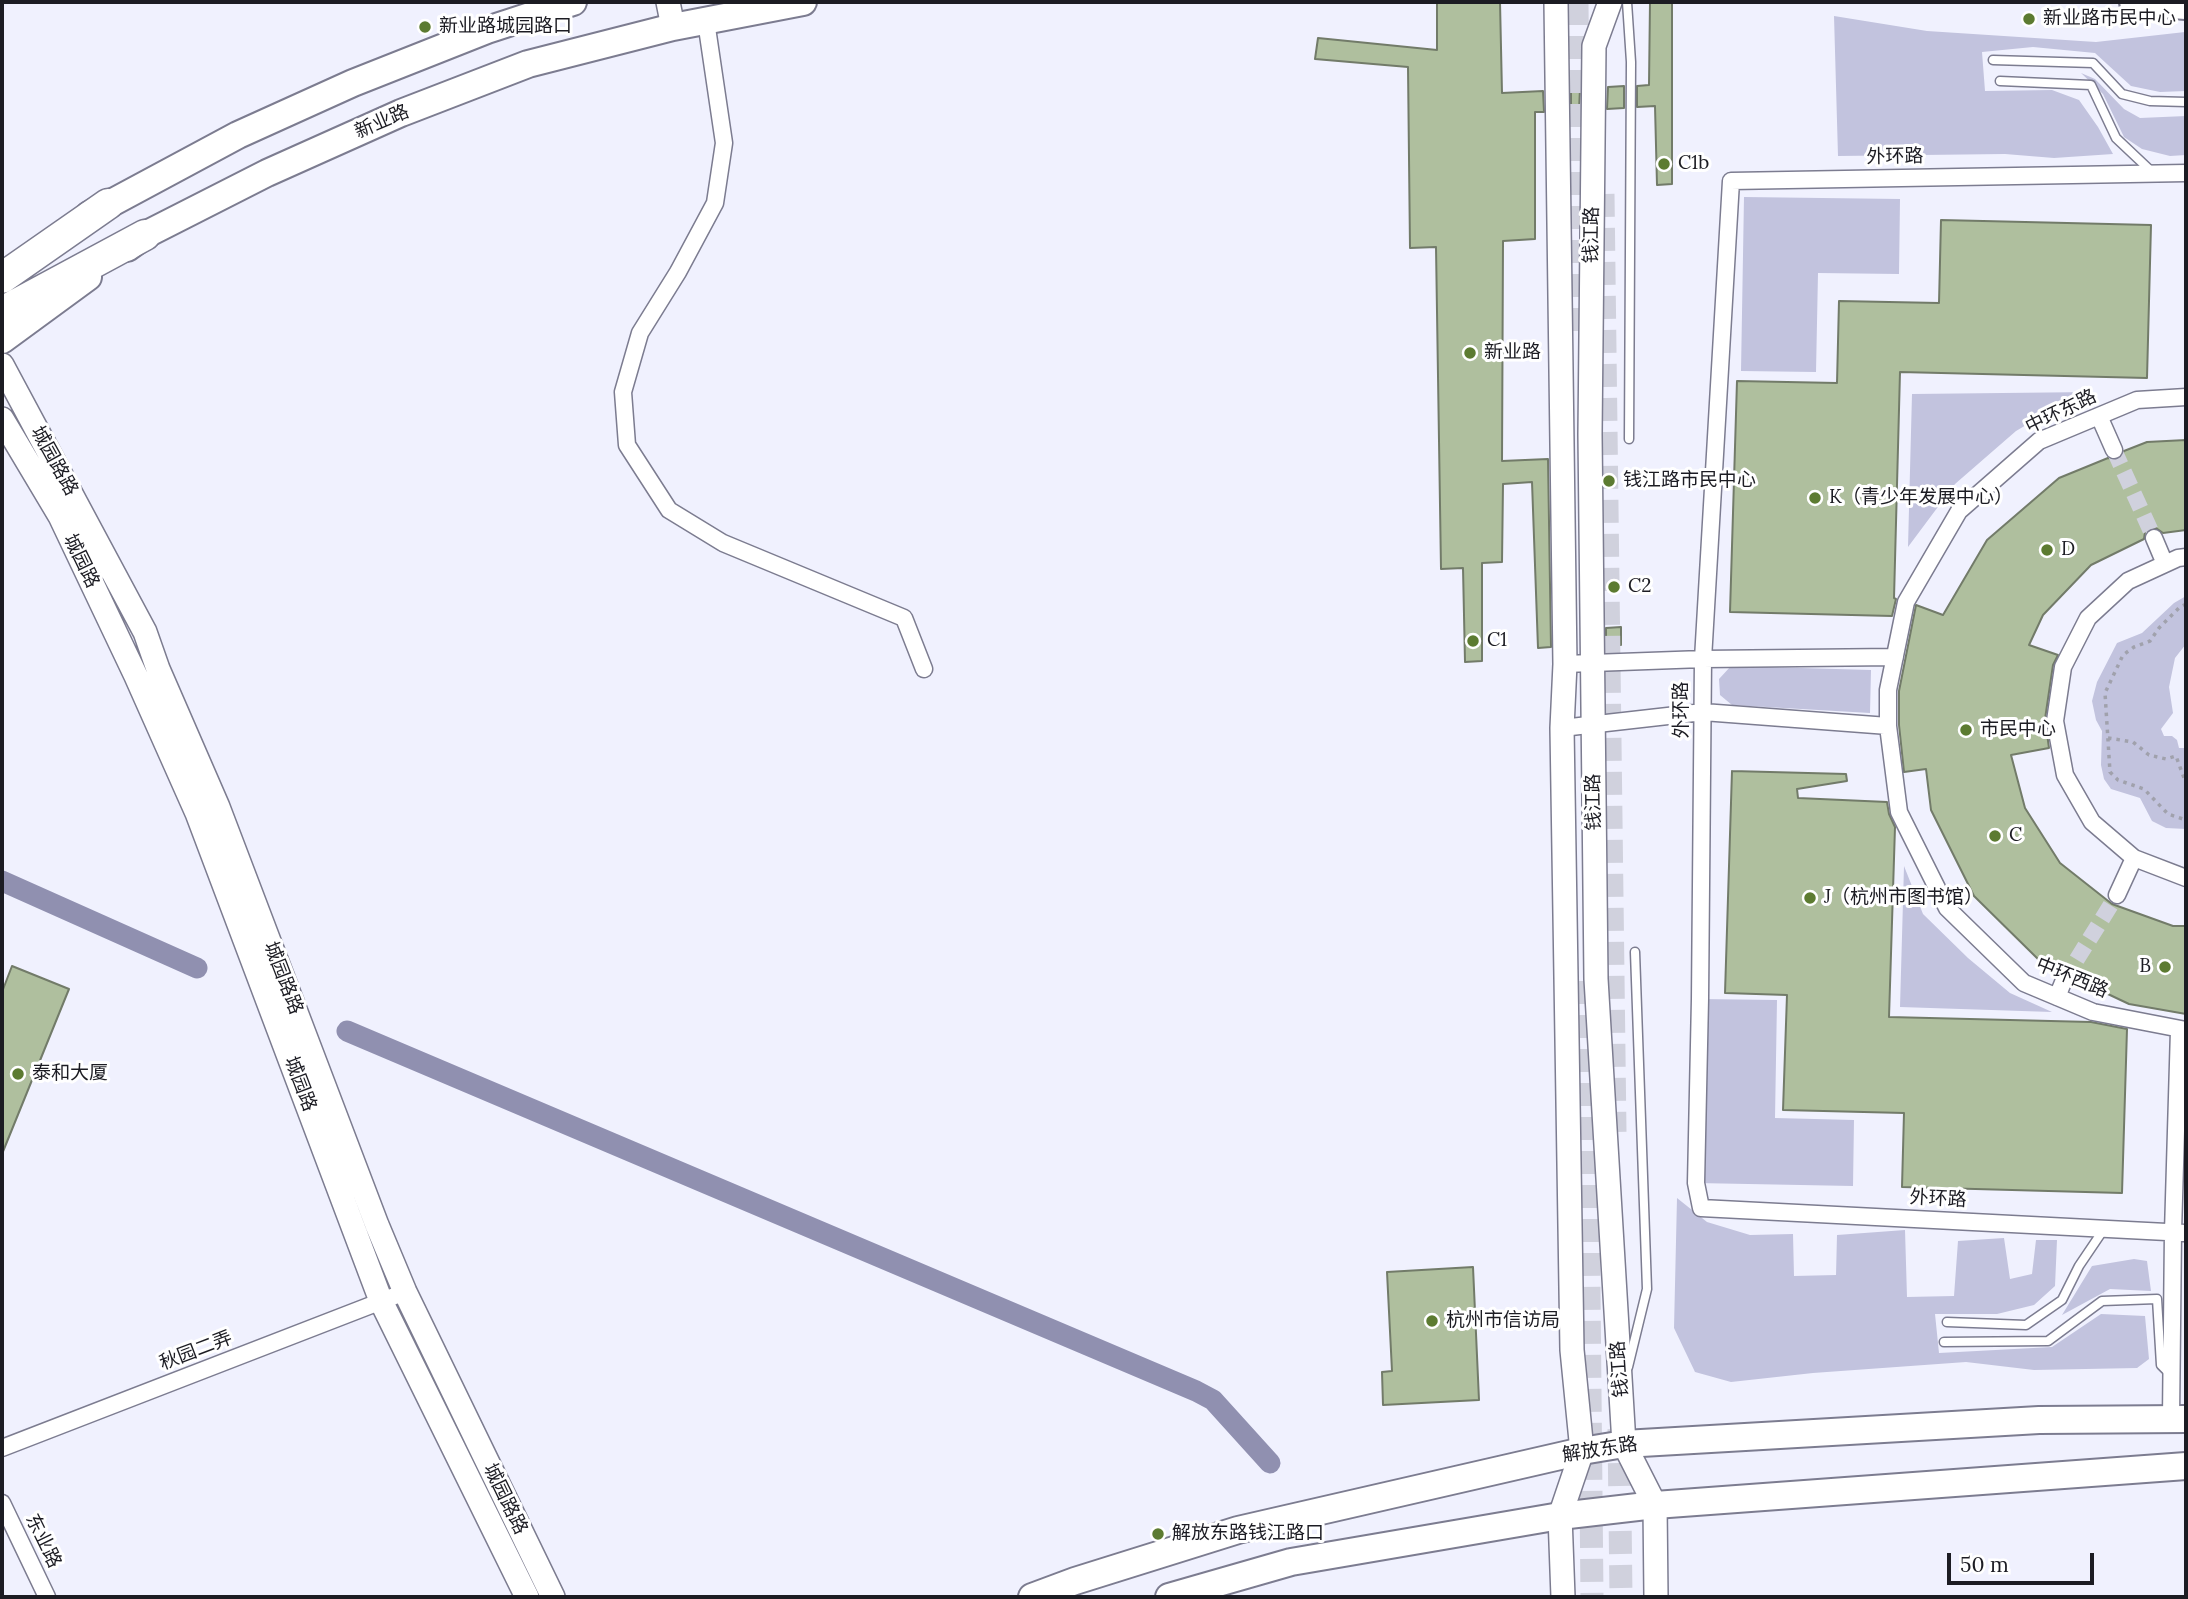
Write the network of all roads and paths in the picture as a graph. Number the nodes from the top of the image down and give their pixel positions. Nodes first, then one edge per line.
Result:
1 (573, 2) edge
2 (668, 2) edge
3 (803, 2) edge
4 (1556, 2) edge
5 (1610, 2) edge
6 (1627, 2) edge
7 (2133, 2) edge
8 (2186, 6) edge
9 (739, 8) edge
10 (706, 21) junction
11 (673, 27) junction
12 (1993, 60) dead end
13 (2000, 81) dead end
14 (2186, 102) edge
15 (2186, 173) edge
16 (2154, 174) junction
17 (108, 204) junction
18 (145, 235) junction
19 (2, 262) edge
20 (2, 278) edge
21 (2, 312) edge
22 (2, 340) edge
23 (2, 365) edge
24 (2186, 397) edge
25 (2099, 416) junction
26 (2, 419) edge
27 (1629, 439) dead end
28 (2114, 450) tunnel mouth
29 (2154, 538) tunnel mouth
30 (2186, 557) edge
31 (2165, 564) junction
32 (2186, 604) edge
33 (1895, 657) junction
34 (1703, 659) junction
35 (1592, 663) junction
36 (1565, 664) junction
37 (924, 670) dead end
38 (1888, 690) joint
39 (1703, 712) junction
40 (1593, 725) junction
41 (1888, 726) junction
42 (1562, 728) junction
43 (2108, 738) junction
44 (2186, 778) edge
45 (2186, 820) edge
46 (2134, 858) junction
47 (2186, 878) edge
48 (2117, 895) tunnel mouth
49 (1635, 952) dead end
50 (2064, 980) tunnel mouth
51 (2057, 996) junction
52 (2183, 1030) edge
53 (2104, 1228) junction
54 (2180, 1232) edge
55 (405, 1292) junction
56 (381, 1301) junction
57 (1947, 1322) dead end
58 (1944, 1342) dead end
59 (2172, 1377) junction
60 (1621, 1394) junction
61 (2179, 1418) edge
62 (1624, 1444) junction
63 (2, 1448) edge
64 (1582, 1451) junction
65 (2186, 1465) edge
66 (2, 1503) edge
67 (1655, 1505) junction
68 (1560, 1516) junction
69 (47, 1597) edge
70 (527, 1597) edge
71 (553, 1597) edge
72 (1032, 1597) edge
73 (1169, 1597) edge
74 (1563, 1597) edge
75 (1656, 1597) edge

1 - 17 main road
2 - 11 main road
3 - 9 main road, 新业路
4 - 36 main road, 钱江路
5 - 35 main road, 钱江路
6 - 27 lane
7 - 8 main road
9 - 10 main road, 新业路
10 - 11 main road, 新业路
10 - 37 street
11 - 18 main road, 新业路
12 - 14 lane
13 - 16 lane
15 - 16 street, 外环路
16 - 34 street, 外环路
17 - 19 main road
17 - 20 highway
18 - 21 highway
18 - 22 main road, 新业路
23 - 55 main road, 城园路路
24 - 25 street, 中环东路
25 - 28 street
25 - 33 street, 中环东路
26 - 56 main road, 城园路
29 - 31 street
30 - 31 street
31 - 46 street
32 - 43 path
33 - 34 street
33 - 38 street, 中环东路
34 - 35 street
34 - 39 street, 外环路
35 - 36 street
35 - 40 main road, 钱江路
36 - 42 main road, 钱江路
38 - 41 street, 中环西路
39 - 40 street
39 - 41 street
39 - 53 street, 外环路
40 - 42 street
40 - 60 main road, 钱江路
41 - 51 street, 中环西路
42 - 64 main road, 钱江路
43 - 44 path
43 - 45 path
46 - 47 street
46 - 48 street
49 - 60 lane
50 - 51 street
51 - 52 street, 中环西路
52 - 54 street
53 - 54 street, 外环路
53 - 57 lane
54 - 59 street
55 - 56 street, 秋园二弄
55 - 71 main road, 城园路路
56 - 63 street, 秋园二弄
56 - 70 main road, 城园路
58 - 59 lane
59 - 61 street
60 - 62 main road, 钱江路
61 - 62 main road, 解放东路
62 - 64 main road, 解放东路
62 - 67 main road, 钱江路
64 - 68 main road, 钱江路
64 - 72 main road, 解放东路
65 - 67 main road
66 - 69 street, 东业路
67 - 68 main road
67 - 75 main road, 钱江路
68 - 73 main road
68 - 74 main road, 钱江路

